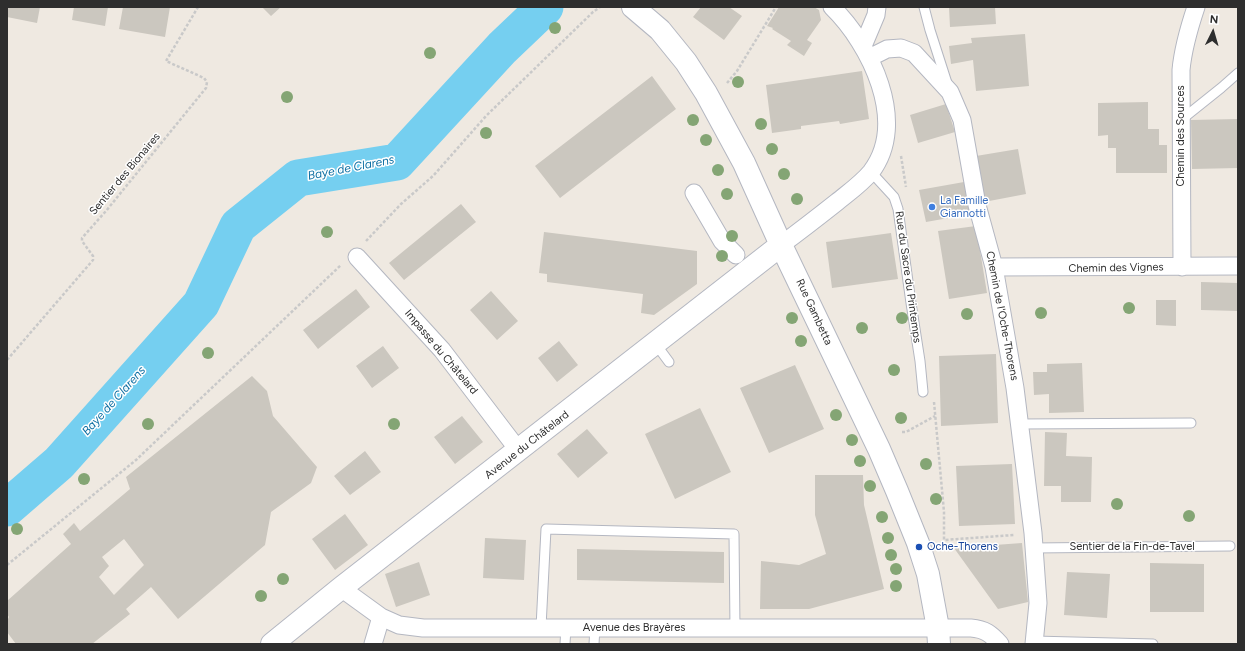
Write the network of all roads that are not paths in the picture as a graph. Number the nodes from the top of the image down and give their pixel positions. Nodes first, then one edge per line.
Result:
1 (633, 7) edge
2 (832, 7) edge
3 (877, 7) edge
4 (924, 7) edge
5 (1196, 7) edge
6 (866, 52) junction
7 (1238, 73) edge
8 (950, 92) junction
9 (1180, 120) junction
10 (870, 172) junction
11 (694, 193) dead end
12 (781, 245) junction
13 (354, 255) road end
14 (736, 255) dead end
15 (1238, 266) edge
16 (1182, 267) junction
17 (994, 268) junction
18 (655, 343) junction
19 (669, 362) dead end
20 (923, 392) dead end
21 (1191, 422) dead end
22 (1020, 424) junction
23 (520, 451) junction
24 (1230, 546) dead end
25 (1034, 548) junction
26 (342, 588) junction
27 (381, 618) junction
28 (541, 627) junction
29 (735, 629) junction
30 (566, 636) edge
31 (595, 636) edge
32 (939, 636) edge
33 (1034, 642) edge
34 (272, 644) edge
35 (373, 644) edge
36 (1000, 644) edge
37 (1153, 644) edge

1 - 12 main road, Rue Gambetta
2 - 6 street
3 - 6 street
4 - 8 lane
5 - 9 street, Chemin des Sources
6 - 8 street, Chemin de l'Oche-Thorens
6 - 10 street
7 - 9 lane
8 - 17 street, Chemin de l'Oche-Thorens
9 - 16 street, Chemin des Sources
10 - 12 street
10 - 20 lane, Rue du Sacre du Printemps
11 - 14 street
12 - 18 main road, Avenue du Châtelard
12 - 32 main road, Rue Gambetta
13 - 23 street, Impasse du Châtelard
15 - 16 street, Chemin des Vignes
16 - 17 street, Chemin des Vignes
17 - 22 street, Chemin de l'Oche-Thorens
18 - 19 lane
18 - 23 main road, Avenue du Châtelard
21 - 22 lane
22 - 25 street, Chemin de l'Oche-Thorens
23 - 26 main road, Avenue du Châtelard
24 - 25 lane, Sentier de la Fin-de-Tavel
25 - 33 street, Chemin de l'Oche-Thorens
26 - 27 street, Avenue des Brayères
26 - 34 main road, Avenue du Châtelard
27 - 28 street, Avenue des Brayères
27 - 35 street
28 - 29 lane
28 - 30 street, Avenue des Brayères
29 - 31 street, Avenue des Brayères
29 - 32 street, Avenue des Brayères
30 - 31 street, Avenue des Brayères
32 - 36 street, Avenue des Brayères
33 - 37 lane

